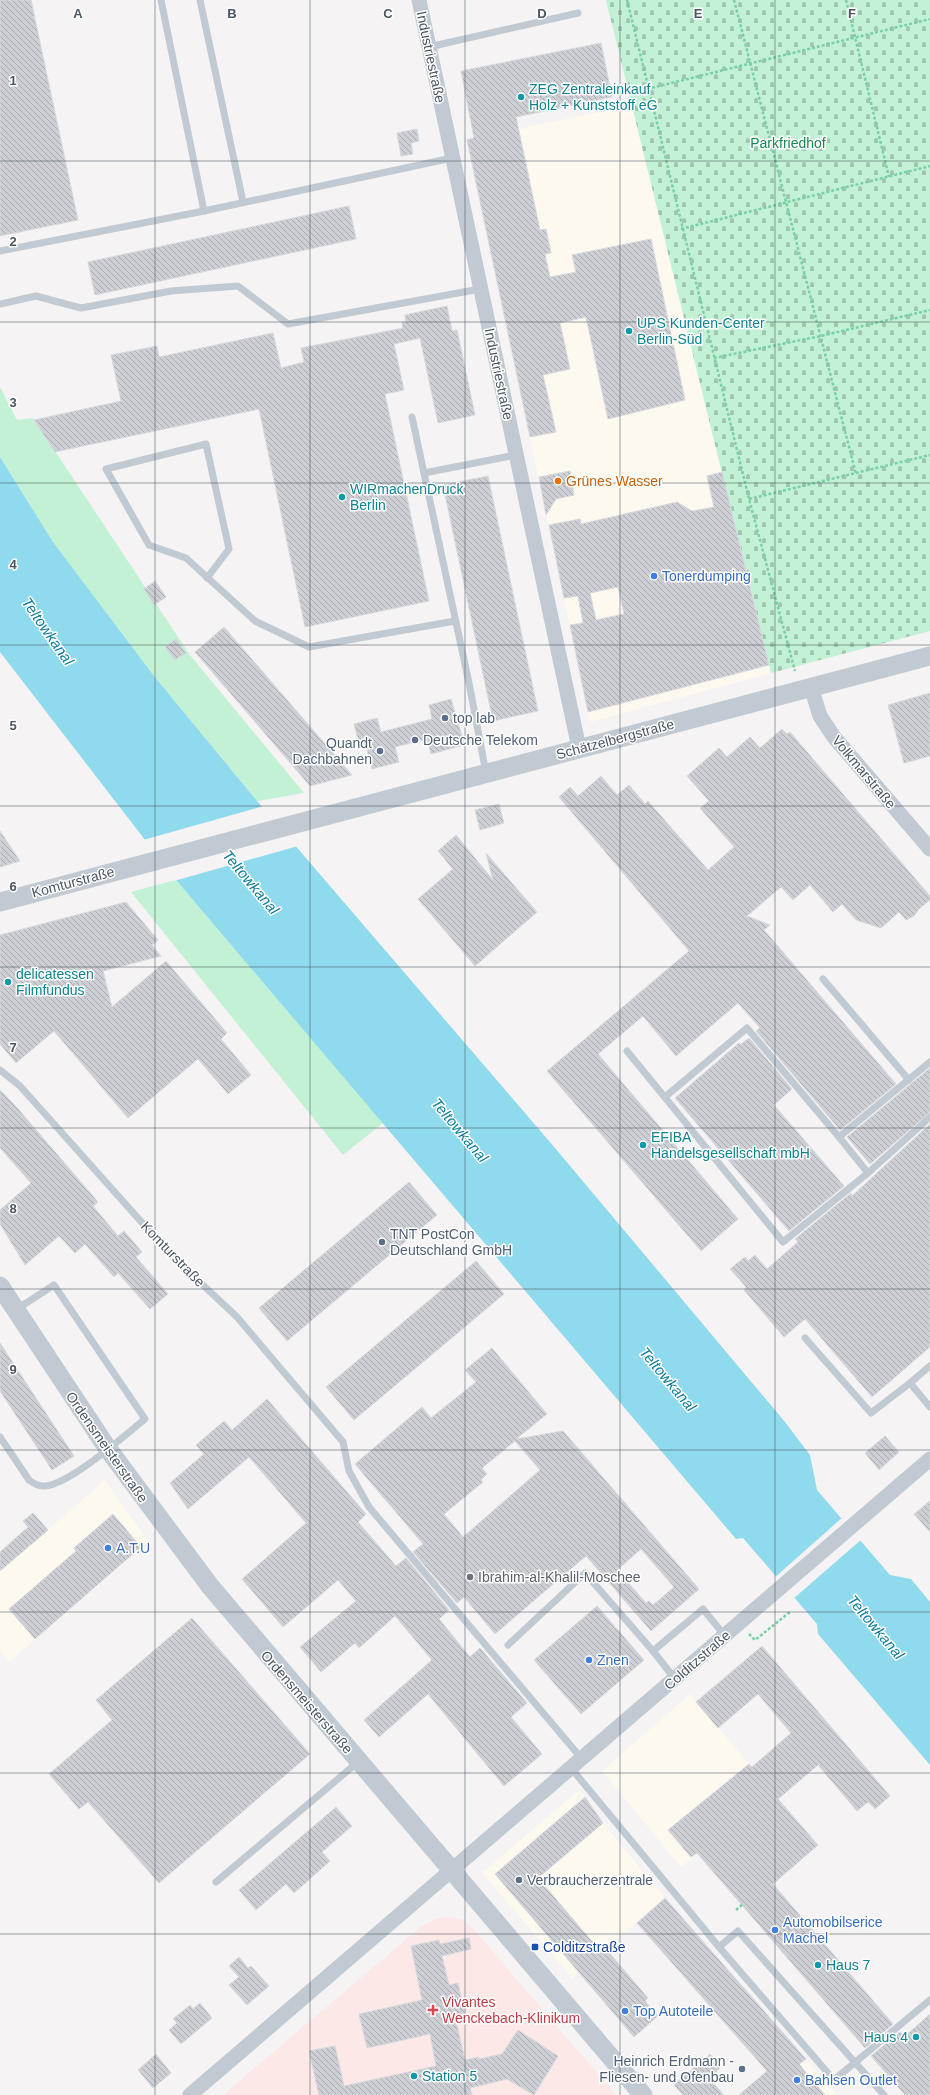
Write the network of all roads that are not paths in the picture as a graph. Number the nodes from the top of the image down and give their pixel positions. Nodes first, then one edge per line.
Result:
1 (161, 0) edge
2 (200, 0) edge
3 (419, 0) edge
4 (578, 13) dead end
5 (429, 47) junction
6 (452, 158) junction
7 (243, 202) junction
8 (204, 211) junction
9 (0, 251) edge
10 (480, 289) junction
11 (0, 304) edge
12 (412, 417) dead end
13 (516, 455) junction
14 (424, 473) junction
15 (207, 578) junction
16 (455, 620) junction
17 (930, 656) edge
18 (811, 687) junction
19 (579, 748) junction
20 (486, 773) junction
21 (300, 822) joint
22 (930, 849) edge
23 (0, 902) edge
24 (823, 979) dead end
25 (627, 1051) dead end
26 (930, 1062) edge
27 (0, 1070) edge
28 (909, 1080) junction
29 (665, 1097) junction
30 (930, 1117) edge
31 (839, 1137) junction
32 (868, 1173) junction
33 (0, 1286) edge
34 (15, 1310) junction
35 (805, 1338) dead end
36 (930, 1366) edge
37 (910, 1384) junction
38 (930, 1407) edge
39 (0, 1437) edge
40 (108, 1449) junction
41 (930, 1460) edge
42 (725, 1636) junction
43 (508, 1645) dead end
44 (653, 1651) junction
45 (675, 1679) junction
46 (359, 1762) junction
47 (576, 1764) junction
48 (452, 1870) junction
49 (216, 1882) dead end
50 (719, 1947) junction
51 (930, 2000) edge
52 (855, 2062) junction
53 (190, 2095) edge
54 (643, 2095) edge
55 (884, 2095) edge

1 - 8 lane
2 - 7 lane
3 - 5 street, Industriestraße
4 - 5 lane
5 - 6 street, Industriestraße
6 - 7 lane
6 - 10 street, Industriestraße
7 - 8 lane
8 - 9 lane
10 - 11 lane
10 - 13 street, Industriestraße
12 - 14 lane
13 - 14 lane
13 - 19 street, Industriestraße
14 - 16 lane
15 - 15 lane
15 - 16 lane
16 - 20 lane
17 - 18 street, Schätzelbergstraße
18 - 19 street, Schätzelbergstraße
18 - 22 street, Volkmarstraße
19 - 20 street, Schätzelbergstraße
20 - 21 street, Schätzelbergstraße
21 - 23 street, Komturstraße
24 - 28 lane
25 - 29 lane
26 - 28 lane
27 - 47 lane, Komturstraße
28 - 31 lane
29 - 31 lane
29 - 32 lane
30 - 32 lane
31 - 32 lane
33 - 34 street, Ordensmeisterstraße
34 - 40 street, Ordensmeisterstraße
34 - 40 lane
35 - 37 lane
36 - 37 lane
37 - 38 lane
39 - 40 lane
40 - 46 street, Ordensmeisterstraße
41 - 42 street, Colditzstraße
42 - 44 lane
42 - 45 street, Colditzstraße
43 - 44 lane
44 - 45 lane
45 - 47 street, Colditzstraße
46 - 48 street, Ordensmeisterstraße
46 - 49 lane
47 - 48 street, Colditzstraße
47 - 50 lane
48 - 53 street, Colditzstraße
48 - 54 street, Ordensmeisterstraße
50 - 52 lane
50 - 52 lane
51 - 52 lane
52 - 55 lane

